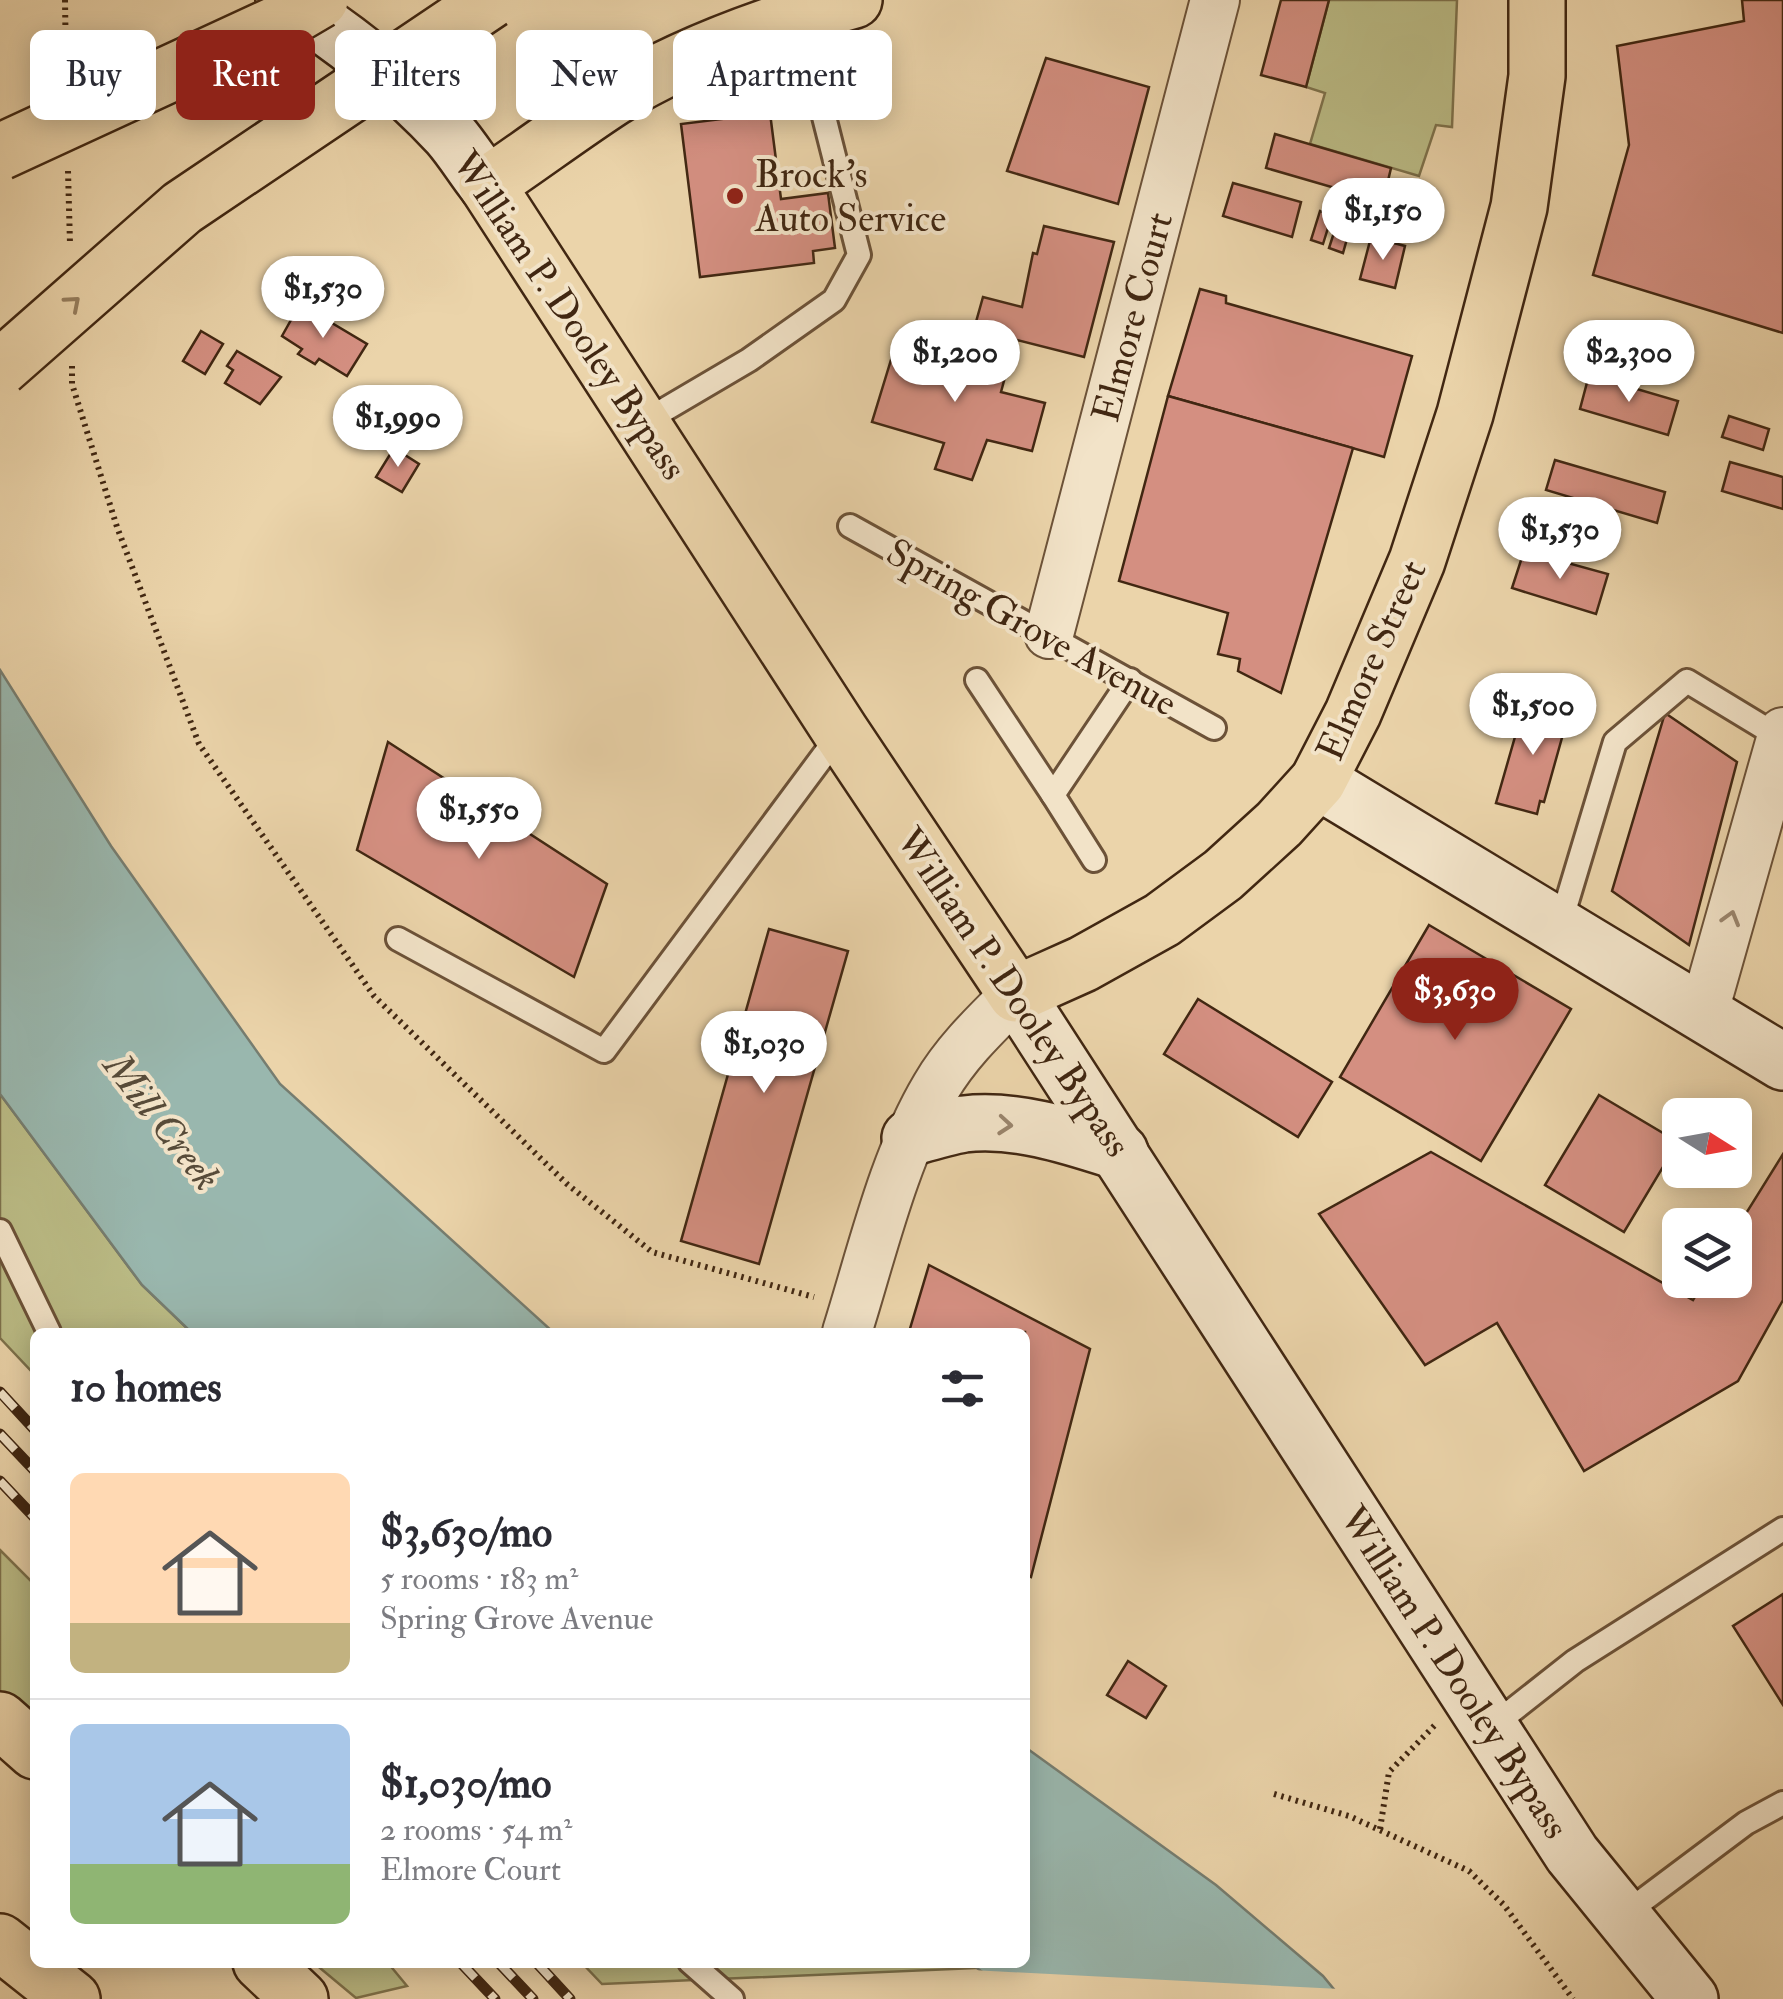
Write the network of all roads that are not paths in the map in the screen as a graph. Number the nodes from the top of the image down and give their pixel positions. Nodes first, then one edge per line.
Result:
1 (491, 0) edge
2 (854, 0) edge
3 (1216, 0) edge
4 (1537, 0) edge
5 (304, 5) edge
6 (799, 18) junction
7 (0, 152) edge
8 (486, 185) junction
9 (0, 368) edge
10 (642, 422) junction
11 (850, 526) dead end
12 (1049, 634) junction
13 (977, 680) dead end
14 (1130, 680) junction
15 (1214, 728) dead end
16 (841, 732) junction
17 (1782, 735) edge
18 (1318, 781) junction
19 (1053, 795) junction
20 (1094, 860) dead end
21 (1559, 928) junction
22 (398, 939) dead end
23 (1016, 994) junction
24 (1704, 1012) junction
25 (1783, 1062) edge
26 (910, 1138) junction
27 (1120, 1152) junction
28 (0, 1231) edge
29 (851, 1321) edge
30 (47, 1328) edge
31 (1783, 1528) edge
32 (1479, 1710) junction
33 (0, 1720) edge
34 (30, 1747) edge
35 (1783, 1803) edge
36 (1622, 1916) junction
37 (0, 1942) edge
38 (30, 1966) edge
39 (33, 1968) edge
40 (267, 1968) edge
41 (697, 1968) edge
42 (72, 1999) edge
43 (300, 1999) edge
44 (732, 1999) edge
45 (1690, 1999) edge

9 -> 1 main road, bridge
2 - 6 main road
3 - 12 street, Elmore Court
4 - 18 main road, Elmore Street
5 - 7 main road, bridge
5 - 8 main road, William P. Dooley Bypass
6 - 8 main road
6 - 10 lane
8 - 10 main road, William P. Dooley Bypass
10 - 16 main road, William P. Dooley Bypass
11 - 12 lane, Spring Grove Avenue
12 - 14 lane, Spring Grove Avenue
13 - 19 lane
14 - 15 lane, Spring Grove Avenue
14 - 19 lane
16 - 22 lane
16 - 23 main road, William P. Dooley Bypass
17 - 21 lane
24 -> 17 street
18 - 21 main road
18 - 23 main road, Elmore Street
19 - 20 lane
21 - 24 main road
23 - 26 street
23 - 27 main road, William P. Dooley Bypass
24 - 25 main road
26 -> 27 main road
26 - 29 street
27 - 32 main road, William P. Dooley Bypass
28 - 30 lane
31 - 32 lane
32 - 36 main road, William P. Dooley Bypass
33 - 34 main road
35 - 36 lane
36 - 45 main road, William P. Dooley Bypass
37 - 38 main road
39 - 42 main road
40 - 43 main road
41 - 44 lane

